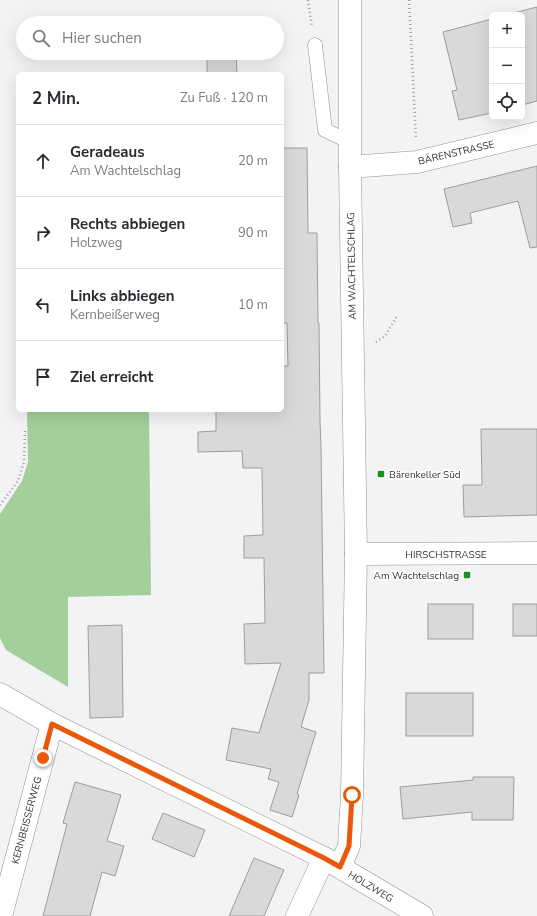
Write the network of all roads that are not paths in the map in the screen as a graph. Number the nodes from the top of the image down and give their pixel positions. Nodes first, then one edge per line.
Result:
1 (350, 0) edge
2 (315, 45) road end
3 (537, 133) edge
4 (350, 142) junction
5 (350, 167) junction
6 (537, 553) edge
7 (356, 554) junction
8 (0, 694) edge
9 (52, 724) junction
10 (332, 862) junction
11 (1, 916) edge
12 (297, 916) edge
13 (422, 916) edge

1 - 4 street, AM WACHTELSCHLAG
2 - 4 lane
3 - 5 street, BÄRENSTRASSE
4 - 5 street, AM WACHTELSCHLAG
5 - 7 street, AM WACHTELSCHLAG
6 - 7 street, HIRSCHSTRASSE
7 - 10 street, AM WACHTELSCHLAG
8 - 9 street, HOLZWEG
9 - 10 street, HOLZWEG
9 - 11 street, KERNBEISSERWEG
10 - 12 street, AM WACHTELSCHLAG
10 - 13 street, HOLZWEG

